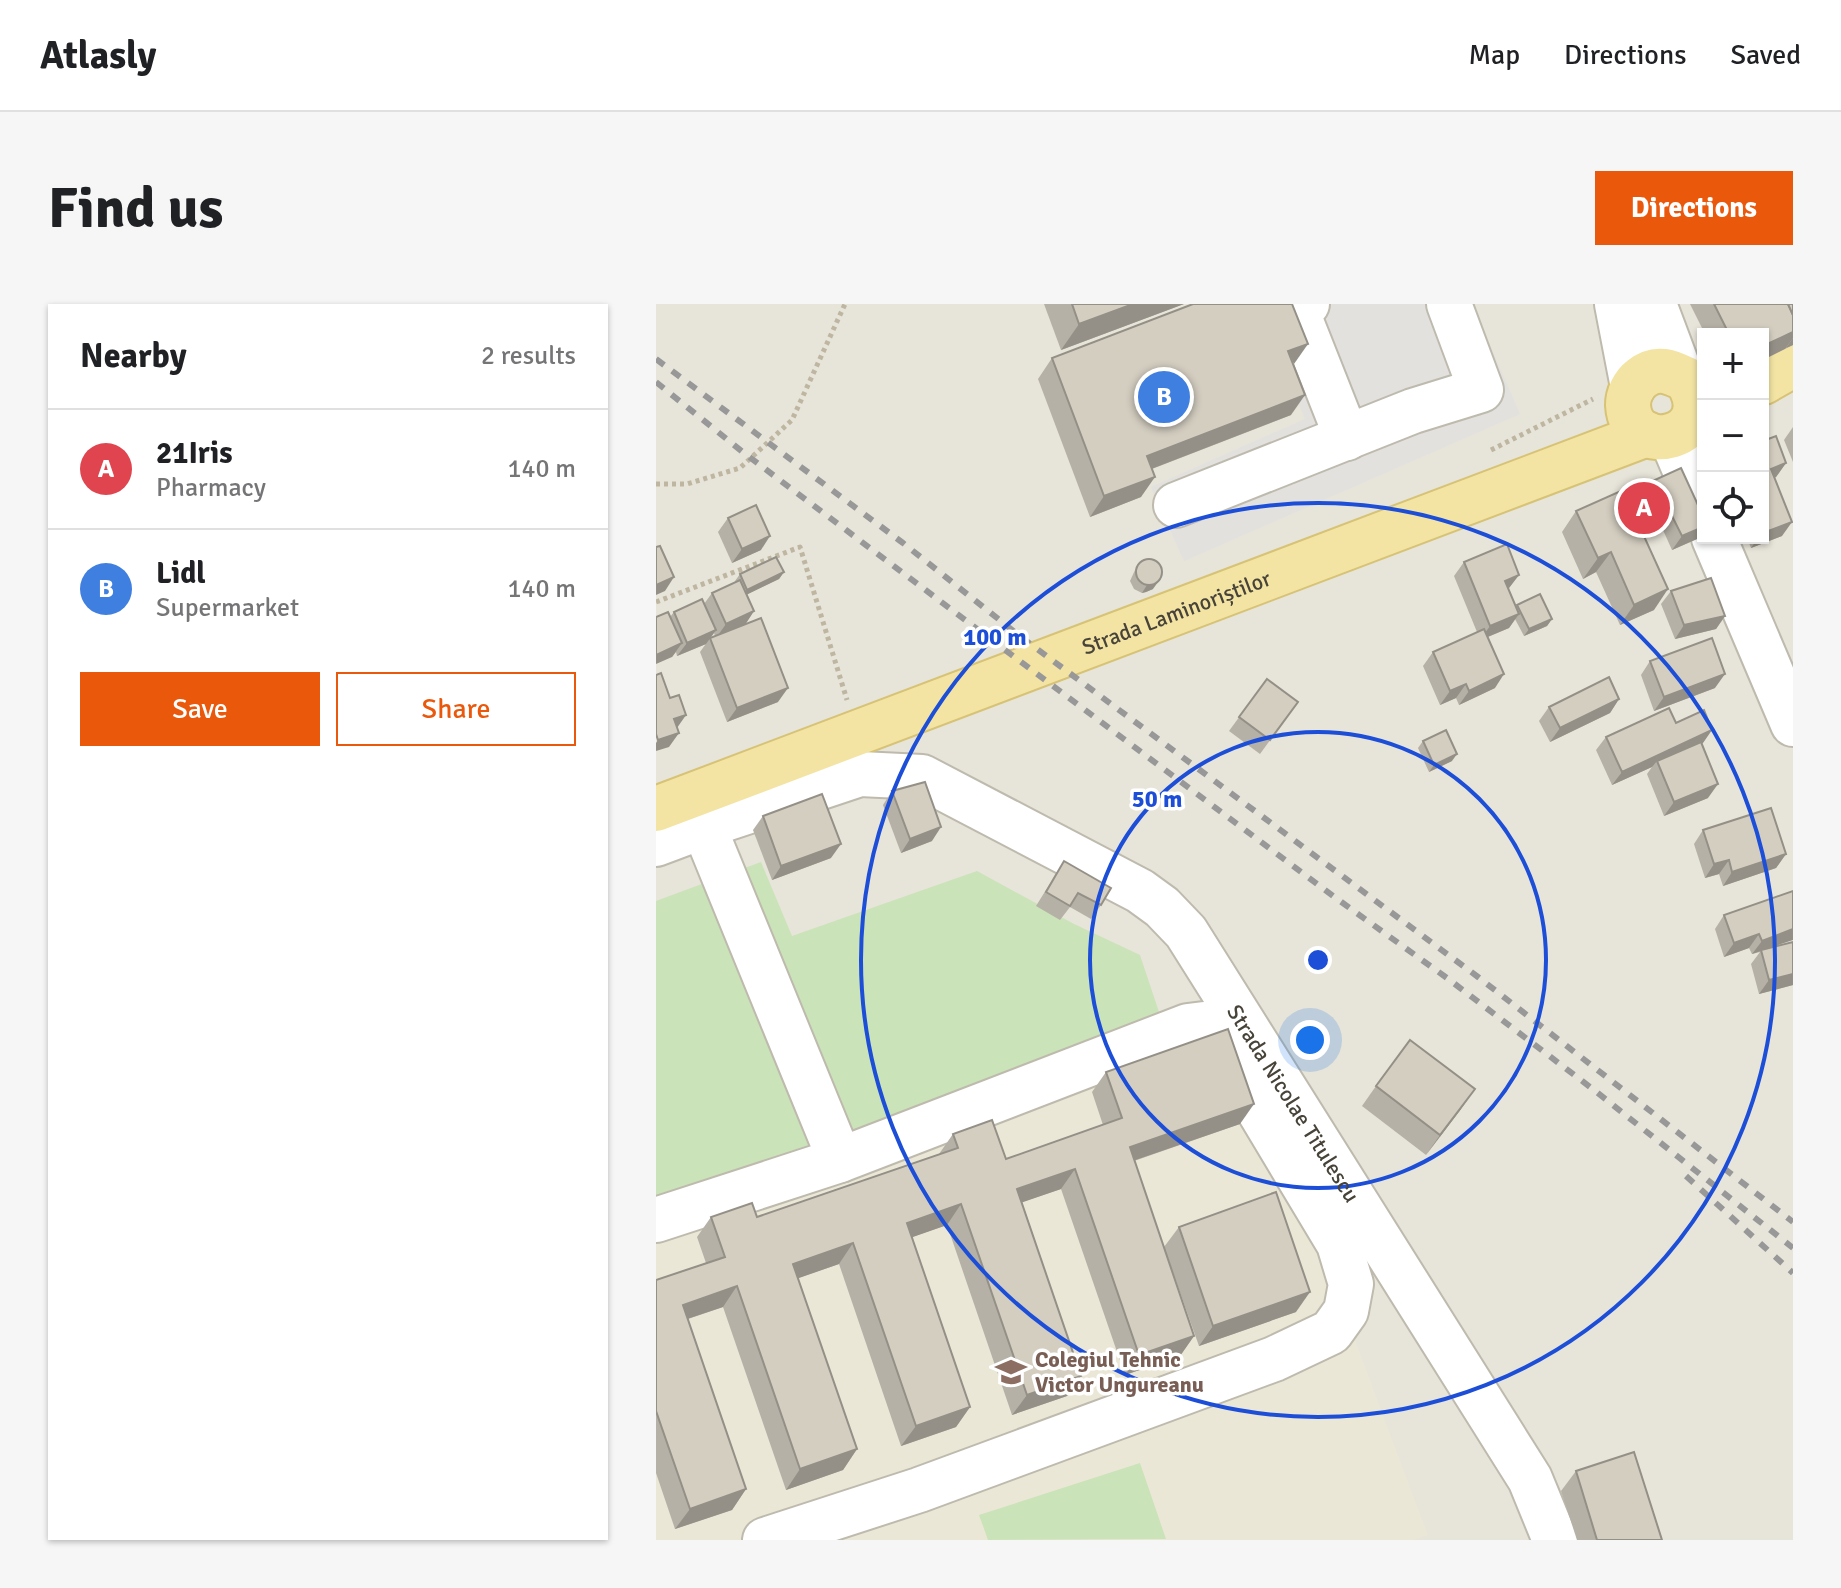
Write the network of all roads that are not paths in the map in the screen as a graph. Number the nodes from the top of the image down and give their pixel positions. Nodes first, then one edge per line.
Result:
1 (1307, 304) edge
2 (1449, 304) edge
3 (1617, 304) edge
4 (1654, 304) edge
5 (1793, 365) edge
6 (1769, 379) edge
7 (1672, 413) edge
8 (1347, 438) junction
9 (1697, 494) edge
10 (1176, 505) dead end
11 (1717, 544) edge
12 (851, 713) road end
13 (1793, 724) edge
14 (677, 805) edge
15 (656, 844) edge
16 (840, 1160) junction
17 (656, 1220) edge
18 (765, 1540) edge
19 (1555, 1540) edge

1 - 8 street
2 - 8 street
3 - 7 street
4 - 7 street
5 - 6 main road
7 - 9 street
7 - 14 main road, Strada Laminoriștilor
8 - 10 street
11 - 13 street
12 - 14 street
14 - 15 street
14 - 16 street
14 - 19 street, Strada Nicolae Titulescu
16 - 17 street
16 - 18 street

